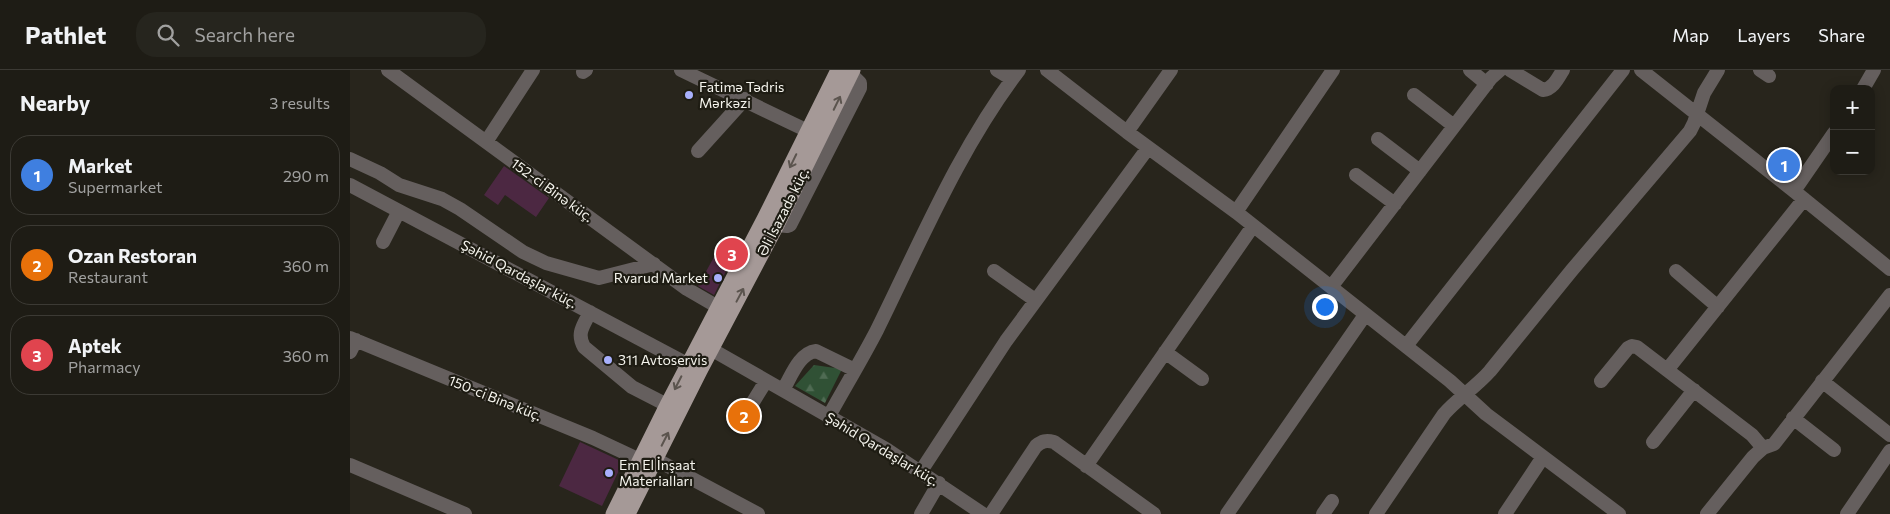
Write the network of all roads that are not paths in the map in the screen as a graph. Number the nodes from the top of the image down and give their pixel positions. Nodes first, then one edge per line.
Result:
1 (388, 70) edge
2 (533, 70) edge
3 (681, 70) edge
4 (998, 70) edge
5 (1047, 70) edge
6 (1171, 70) edge
7 (1334, 70) edge
8 (1470, 70) edge
9 (1500, 70) edge
10 (1510, 70) edge
11 (1563, 70) edge
12 (1623, 70) edge
13 (1641, 70) edge
14 (1718, 70) edge
15 (1874, 70) edge
16 (847, 71) edge
17 (1016, 74) edge
18 (408, 76) edge
19 (1487, 84) junction
20 (1865, 85) edge
21 (1414, 95) dead end
22 (745, 100) junction
23 (1697, 114) junction
24 (1454, 126) junction
25 (808, 131) junction
26 (1127, 132) junction
27 (1378, 139) dead end
28 (1830, 140) edge
29 (486, 142) junction
30 (1148, 148) junction
31 (698, 151) dead end
32 (350, 159) edge
33 (1420, 171) junction
34 (1356, 175) dead end
35 (350, 184) edge
36 (1799, 195) junction
37 (1395, 204) junction
38 (399, 211) junction
39 (1236, 212) junction
40 (1253, 226) junction
41 (383, 242) dead end
42 (654, 264) junction
43 (1890, 269) edge
44 (994, 271) dead end
45 (1676, 271) dead end
46 (1331, 287) junction
47 (1890, 295) edge
48 (1035, 300) junction
49 (718, 307) junction
50 (1718, 307) junction
51 (590, 312) junction
52 (1364, 315) junction
53 (352, 343) edge
54 (705, 346) junction
55 (1406, 346) junction
56 (1165, 352) junction
57 (694, 368) junction
58 (855, 370) junction
59 (1667, 370) junction
60 (1202, 379) dead end
61 (766, 381) junction
62 (1601, 381) dead end
63 (1822, 381) junction
64 (783, 390) junction
65 (1694, 390) junction
66 (1465, 394) junction
67 (667, 405) junction
68 (750, 407) dead end
69 (828, 416) junction
70 (1794, 418) junction
71 (1890, 435) edge
72 (1653, 442) dead end
73 (1763, 448) junction
74 (1834, 450) dead end
75 (1890, 451) edge
76 (1543, 458) junction
77 (655, 459) junction
78 (640, 460) junction
79 (350, 465) edge
80 (1086, 466) junction
81 (921, 471) junction
82 (939, 483) junction
83 (1332, 501) dead end
84 (967, 509) edge
85 (465, 514) edge
86 (613, 514) edge
87 (628, 514) edge
88 (758, 514) edge
89 (921, 514) edge
90 (984, 514) edge
91 (991, 514) edge
92 (1154, 514) edge
93 (1227, 514) edge
94 (1323, 514) edge
95 (1376, 514) edge
96 (1505, 514) edge
97 (1619, 514) edge
98 (1707, 514) edge
99 (1847, 514) edge

1 - 18 street, 152-ci Binə küç.
2 - 29 street
3 - 22 street
4 - 17 street
5 - 26 street
6 - 26 street
7 - 39 street
8 - 19 street
9 - 19 street
10 - 11 street
12 - 55 street
13 - 23 street
14 - 23 street
15 - 20 street
16 - 25 main road, Əli İsazadə küç.
54 -> 16 main road, Əli İsazadə küç.
17 - 58 street
18 - 29 street, 152-ci Binə küç.
19 - 24 street
21 - 24 street
22 - 25 street
22 - 31 street
23 - 36 street
23 - 66 street
24 - 33 street
25 -> 49 main road, Əli İsazadə küç.
26 - 30 street
27 - 33 street
28 - 36 street
29 - 42 street, 152-ci Binə küç.
30 - 39 street
30 - 48 street
32 - 42 street
33 - 37 street
34 - 37 street
35 - 38 street, Şəhid Qardaşlar küç.
36 - 43 street
36 - 50 street
37 - 46 street
38 - 41 street
38 - 51 street, Şəhid Qardaşlar küç.
39 - 40 street
40 - 46 street
40 - 56 street
42 - 49 street, 152-ci Binə küç.
44 - 48 street
45 - 50 street
46 - 52 street
47 - 63 street
48 - 81 street
49 - 54 main road, Əli İsazadə küç.
50 - 59 street
51 - 57 street, Şəhid Qardaşlar küç.
51 - 67 street
52 - 55 street
52 - 93 street
53 - 78 street, 150-ci Binə küç.
54 - 57 main road, Əli İsazadə küç.
54 - 61 street, Şəhid Qardaşlar küç.
55 - 66 street
56 - 60 street
56 - 80 street
57 -> 67 main road, Əli İsazadə küç.
77 -> 57 main road, Əli İsazadə küç.
58 - 64 street
58 - 69 street
59 - 62 street
59 - 65 street
61 - 64 street, Şəhid Qardaşlar küç.
61 - 68 street
63 - 70 street
63 - 71 street
64 - 69 street, Şəhid Qardaşlar küç.
65 - 72 street
65 - 73 street
66 - 76 street
66 - 95 street
67 - 78 main road, Əli İsazadə küç.
69 - 81 street, Şəhid Qardaşlar küç.
70 - 73 street
70 - 74 street
73 - 98 street
75 - 99 street
76 - 96 street
76 - 97 street
77 - 87 main road, Əli İsazadə küç.
77 - 88 street
78 - 86 main road, Əli İsazadə küç.
79 - 85 street
80 - 91 street
80 - 92 street
81 - 82 street, Şəhid Qardaşlar küç.
82 - 84 street, Şəhid Qardaşlar küç.
82 - 89 street
83 - 94 street
84 - 90 street, Şəhid Qardaşlar küç.

